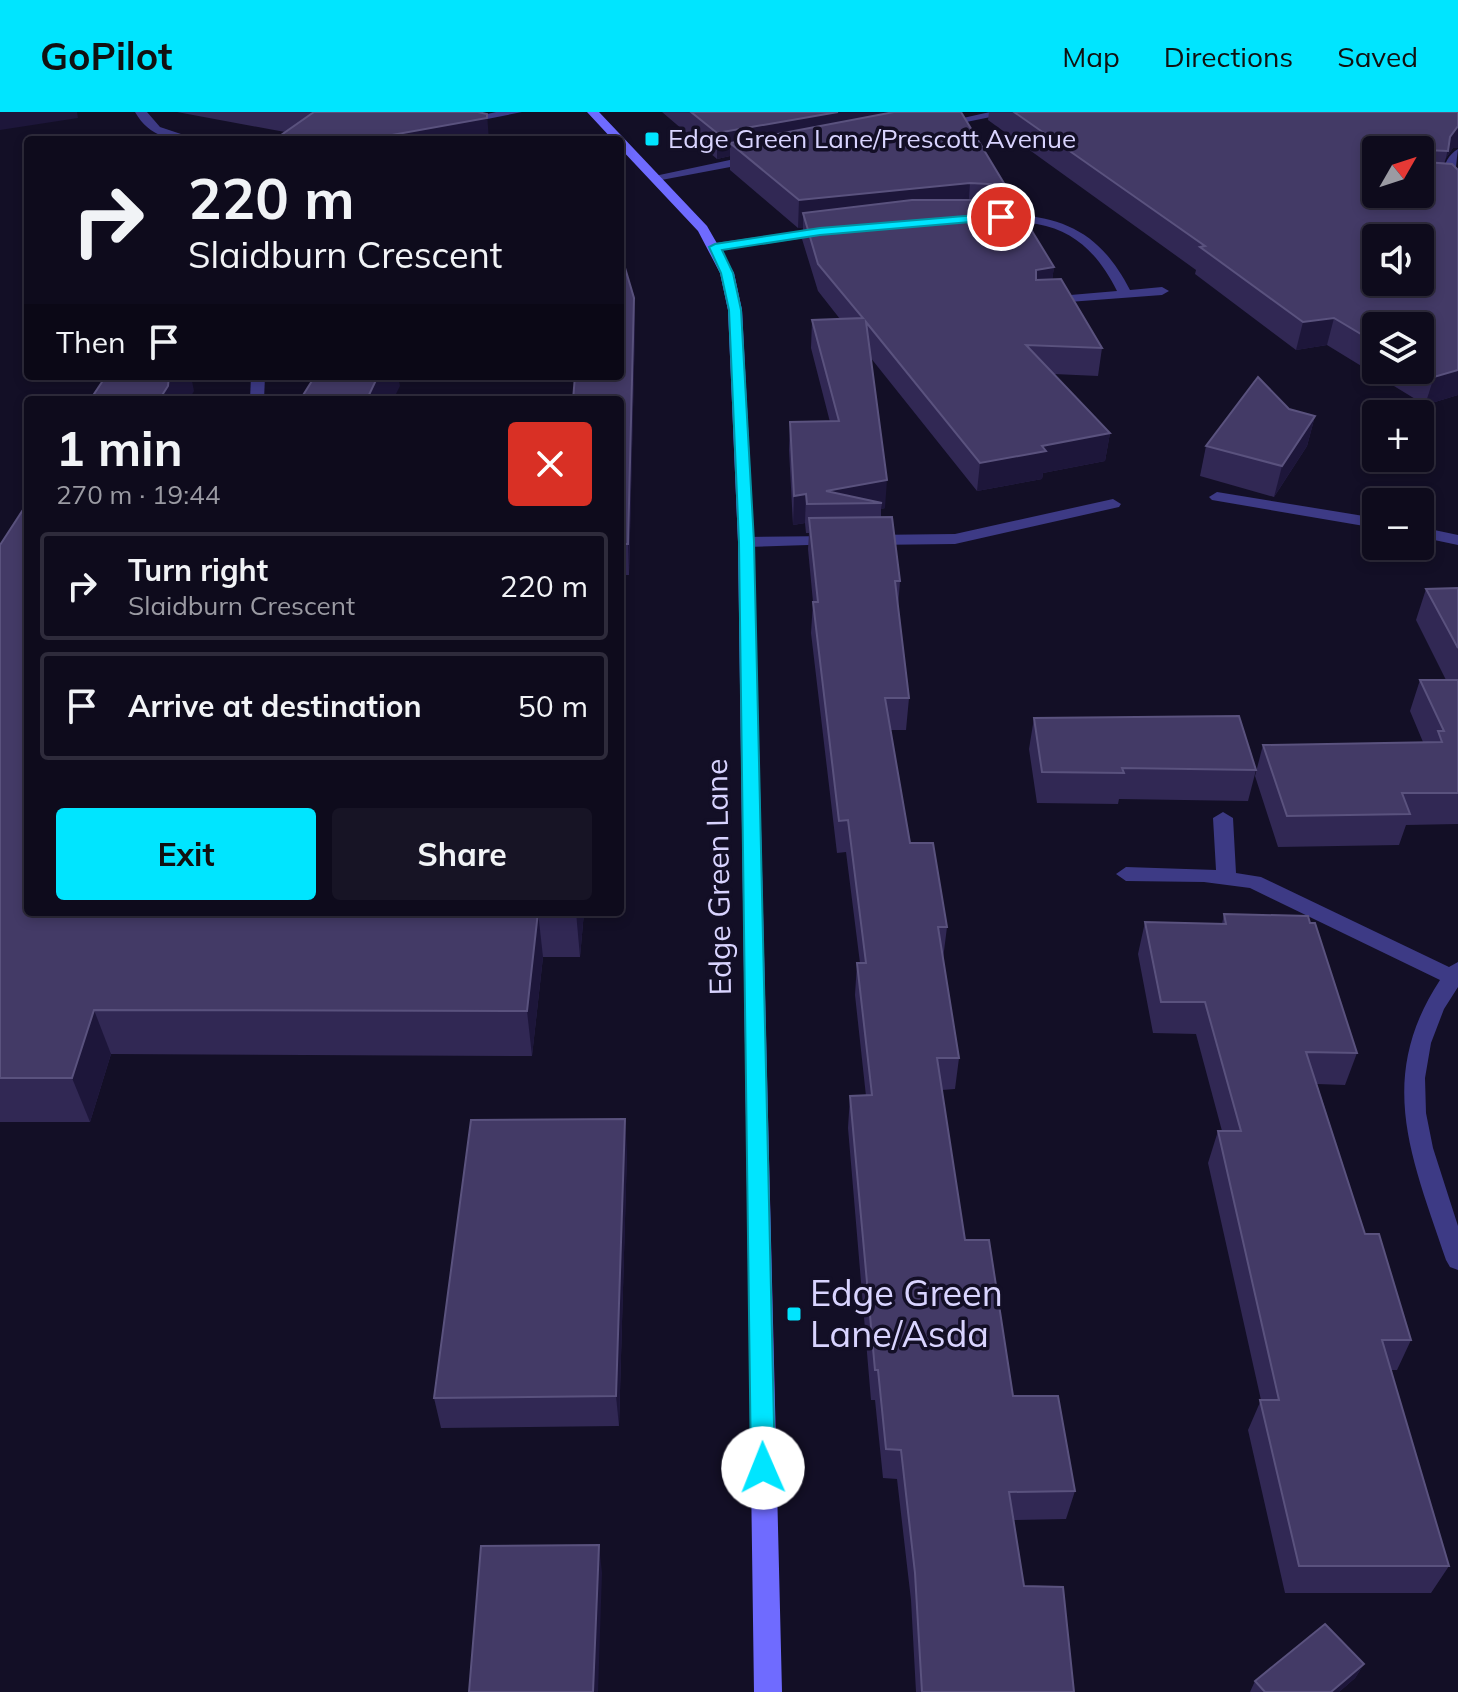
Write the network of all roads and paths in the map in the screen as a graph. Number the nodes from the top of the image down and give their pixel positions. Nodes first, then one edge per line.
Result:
1 (141, 112) edge
2 (516, 112) edge
3 (593, 112) edge
4 (934, 112) edge
5 (1009, 112) edge
6 (948, 123) junction
7 (442, 125) edge
8 (933, 126) edge
9 (174, 136) edge
10 (616, 136) edge
11 (624, 144) edge
12 (1458, 153) edge
13 (779, 154) edge
14 (656, 177) junction
15 (1434, 183) edge
16 (1449, 184) junction
17 (1458, 196) edge
18 (979, 217) edge
19 (848, 229) edge
20 (715, 247) junction
21 (1162, 291) dead end
22 (1124, 292) junction
23 (1040, 302) edge
24 (1217, 497) dead end
25 (1113, 504) dead end
26 (1362, 521) edge
27 (1434, 535) edge
28 (1458, 540) edge
29 (746, 542) junction
30 (1223, 818) dead end
31 (1126, 874) dead end
32 (1226, 877) junction
33 (1455, 974) edge
34 (1458, 1260) edge
35 (768, 1692) edge

1 - 9 street
2 - 7 street
3 - 10 street, Edge Green Lane
4 - 6 street
5 - 6 street
6 - 8 street
11 - 14 street, Edge Green Lane
12 - 16 street
13 - 14 street
14 - 20 street, Edge Green Lane
15 - 16 street
16 - 17 street
18 - 22 street
19 - 20 street
20 - 29 street, Edge Green Lane
21 - 22 street
22 - 23 street
24 - 26 street
25 - 29 street
27 - 28 street
29 - 35 street, Edge Green Lane
30 - 32 street
31 - 32 street
32 - 33 street
33 - 34 street

